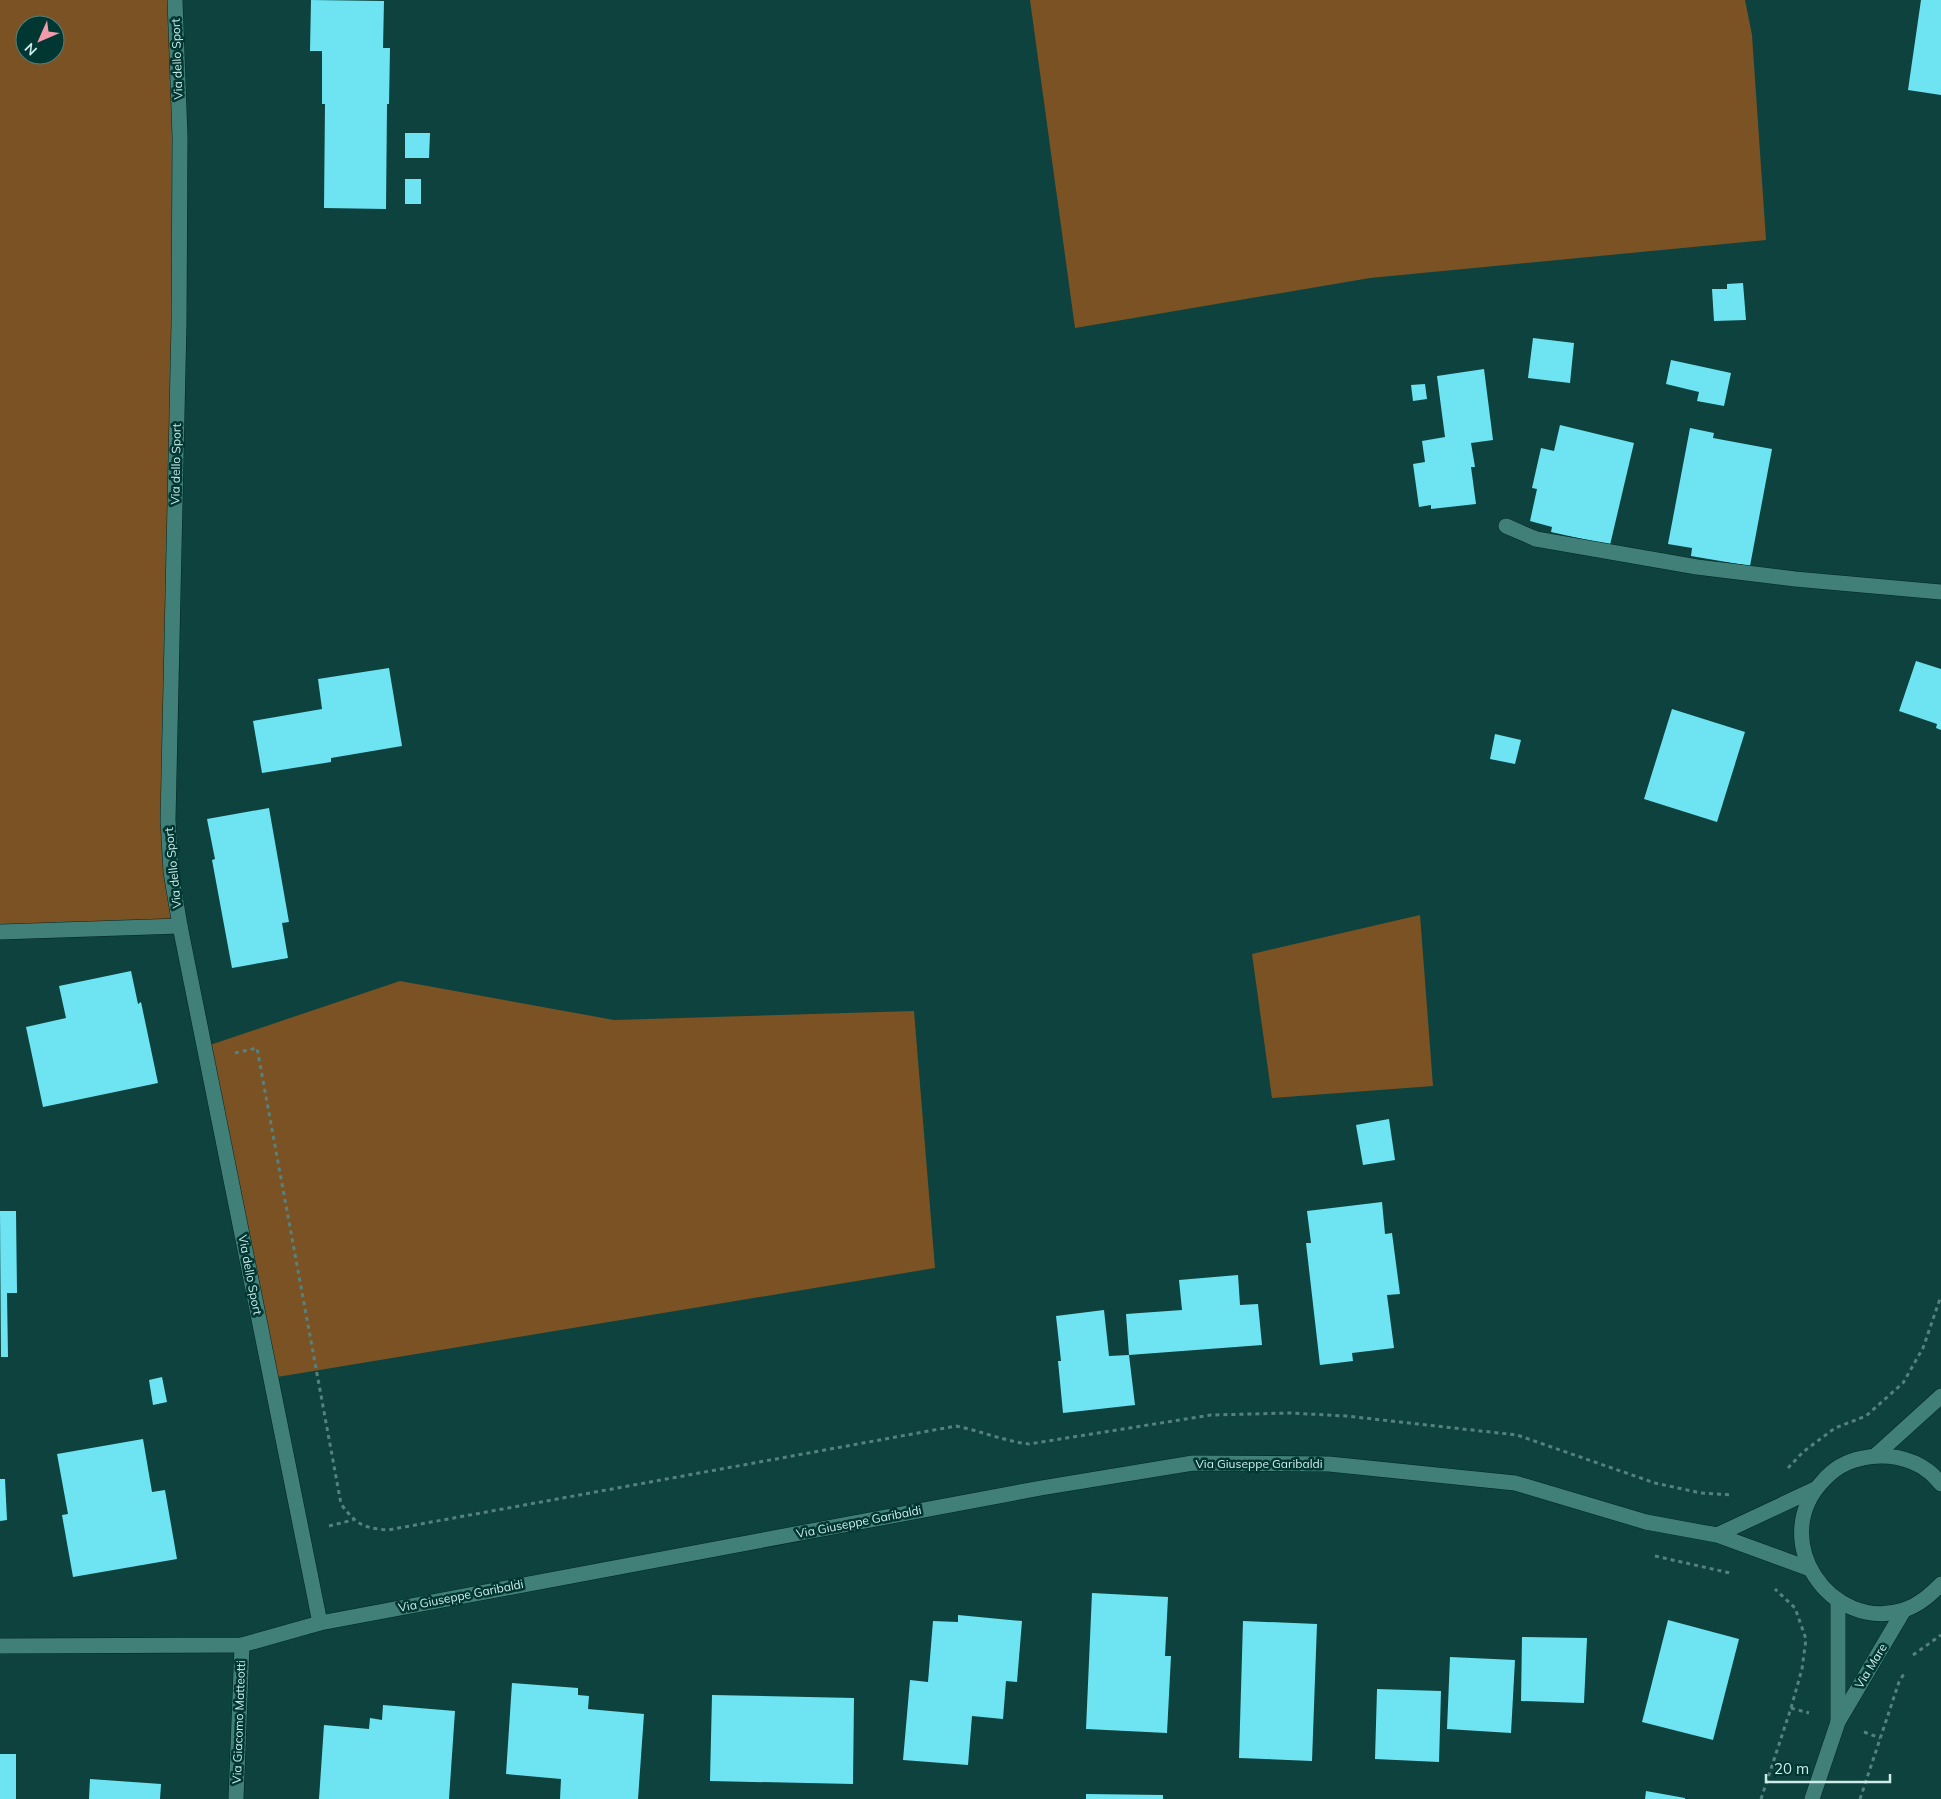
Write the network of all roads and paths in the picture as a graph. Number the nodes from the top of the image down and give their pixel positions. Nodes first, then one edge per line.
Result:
1 (175, 0) edge
2 (1506, 526) dead end
3 (1941, 592) edge
4 (180, 926) junction
5 (0, 932) edge
6 (206, 1059) junction
7 (1941, 1296) edge
8 (1941, 1396) edge
9 (1876, 1455) junction
10 (1785, 1471) dead end
11 (1941, 1484) edge
12 (1815, 1489) junction
13 (1735, 1495) dead end
14 (1717, 1535) junction
15 (1648, 1554) dead end
16 (1810, 1569) junction
17 (1738, 1575) dead end
18 (1941, 1584) edge
19 (1769, 1586) dead end
20 (1838, 1601) junction
21 (1904, 1610) junction
22 (320, 1623) junction
23 (1941, 1635) edge
24 (242, 1645) junction
25 (0, 1646) edge
26 (1910, 1661) dead end
27 (1907, 1668) dead end
28 (1791, 1708) junction
29 (1806, 1713) dead end
30 (1838, 1722) junction
31 (1869, 1734) dead end
32 (1880, 1738) junction
33 (236, 1799) edge
34 (1761, 1799) edge
35 (1812, 1799) edge
36 (1860, 1799) edge

1 - 4 street, Via dello Sport
2 - 3 street
4 - 5 street, Via dello Sport
4 - 6 street, Via dello Sport
6 - 13 path
6 - 22 street, Via dello Sport
7 - 10 path
8 - 9 street
9 - 11 street
9 - 12 street
12 - 14 street
12 - 16 street
14 - 16 street, Via Giuseppe Garibaldi
14 - 22 street, Via Giuseppe Garibaldi
15 - 17 path
16 - 20 street
18 - 21 street
19 - 28 path
20 - 21 street
20 - 30 street, Via Mare
21 - 30 street, Via Mare
22 - 24 street, Via Giuseppe Garibaldi
23 - 26 path
24 - 25 street, Via Giuseppe Garibaldi
24 - 33 street, Via Giacomo Matteotti
27 - 32 path
28 - 29 path
28 - 34 path
30 - 35 street, Via Mare
31 - 32 path
32 - 36 path

